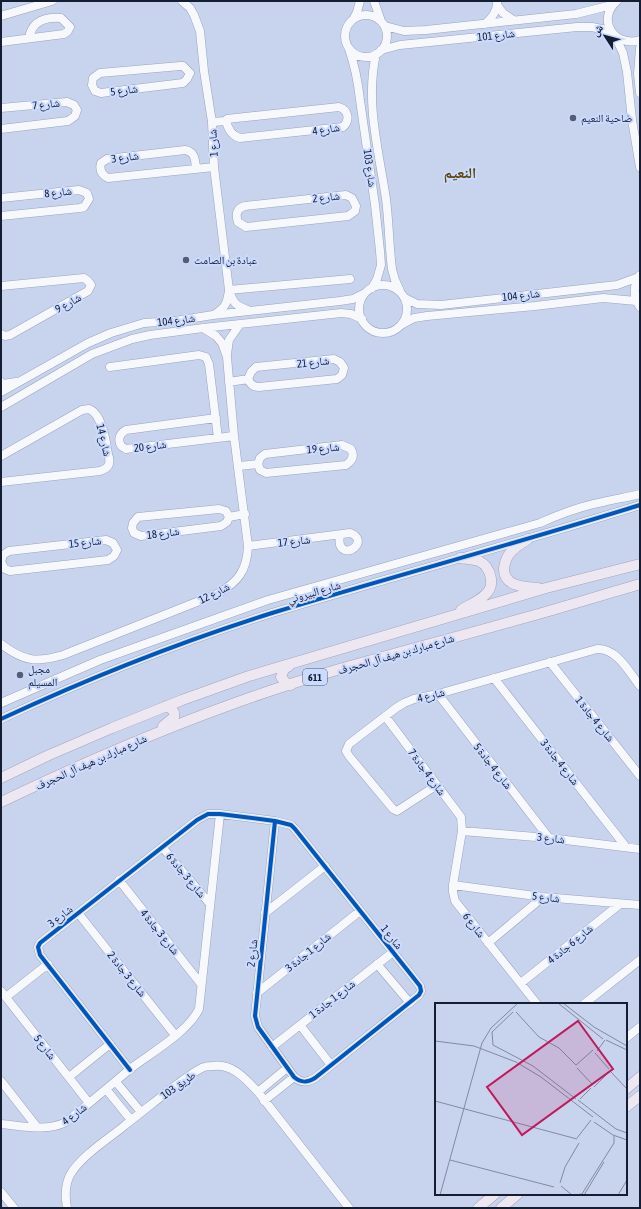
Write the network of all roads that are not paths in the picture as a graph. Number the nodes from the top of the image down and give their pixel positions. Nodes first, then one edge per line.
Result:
1 (52, 1) edge
2 (182, 1) edge
3 (360, 1) edge
4 (374, 1) edge
5 (497, 3) edge
6 (614, 3) edge
7 (1, 16) edge
8 (354, 18) junction
9 (512, 20) junction
10 (383, 23) junction
11 (485, 24) junction
12 (613, 33) junction
13 (29, 38) junction
14 (640, 40) edge
15 (1, 42) edge
16 (640, 48) edge
17 (349, 49) junction
18 (378, 52) junction
19 (204, 71) junction
20 (190, 73) junction
21 (640, 93) edge
22 (1, 108) edge
23 (226, 121) junction
24 (212, 122) junction
25 (1, 129) edge
26 (640, 166) edge
27 (214, 167) junction
28 (196, 168) junction
29 (1, 198) edge
30 (1, 216) edge
31 (236, 216) junction
32 (221, 218) junction
33 (639, 276) edge
34 (350, 279) dead end
35 (1, 286) edge
36 (372, 288) junction
37 (229, 290) junction
38 (366, 293) junction
39 (402, 294) junction
40 (638, 304) edge
41 (251, 311) junction
42 (213, 315) junction
43 (362, 319) junction
44 (240, 324) junction
45 (401, 325) junction
46 (203, 328) junction
47 (113, 333) junction
48 (1, 334) edge
49 (116, 344) junction
50 (66, 355) junction
51 (227, 356) junction
52 (71, 366) junction
53 (110, 367) dead end
54 (248, 379) junction
55 (20, 381) junction
56 (1, 382) edge
57 (229, 382) junction
58 (1, 392) edge
59 (1, 407) edge
60 (216, 418) junction
61 (234, 436) junction
62 (218, 438) junction
63 (1, 456) edge
64 (258, 464) junction
65 (239, 466) junction
66 (1, 482) edge
67 (640, 494) edge
68 (640, 505) edge
69 (245, 514) junction
70 (229, 517) junction
71 (339, 535) dead end
72 (528, 539) junction
73 (248, 546) junction
74 (460, 558) junction
75 (1, 562) edge
76 (640, 563) edge
77 (327, 583) junction
78 (640, 584) edge
79 (546, 588) junction
80 (308, 589) junction
81 (330, 597) junction
82 (311, 602) junction
83 (450, 617) junction
84 (1, 644) edge
85 (550, 662) junction
86 (293, 663) junction
87 (494, 678) junction
88 (291, 685) junction
89 (640, 686) edge
90 (438, 694) junction
91 (1, 703) edge
92 (166, 706) junction
93 (385, 716) junction
94 (1, 719) edge
95 (120, 748) junction
96 (640, 776) edge
97 (1, 778) edge
98 (437, 785) junction
99 (1, 802) edge
100 (220, 814) junction
101 (275, 821) junction
102 (462, 831) junction
103 (549, 838) junction
104 (162, 847) junction
105 (626, 847) junction
106 (640, 849) edge
107 (325, 866) junction
108 (119, 880) junction
109 (453, 885) junction
110 (543, 897) junction
111 (210, 904) junction
112 (620, 904) junction
113 (640, 905) edge
114 (360, 911) junction
115 (78, 913) junction
116 (265, 913) junction
117 (488, 943) junction
118 (393, 952) junction
119 (640, 960) edge
120 (48, 964) junction
121 (377, 964) junction
122 (520, 983) junction
123 (201, 984) junction
124 (257, 993) junction
125 (4, 994) edge
126 (410, 1003) junction
127 (536, 1003) edge
128 (585, 1003) edge
129 (300, 1025) junction
130 (640, 1027) edge
131 (175, 1035) junction
132 (627, 1037) edge
133 (110, 1044) junction
134 (272, 1047) junction
135 (331, 1065) junction
136 (287, 1068) junction
137 (130, 1070) junction
138 (69, 1077) junction
139 (294, 1077) junction
140 (640, 1077) edge
141 (1, 1081) edge
142 (116, 1082) junction
143 (627, 1088) edge
144 (106, 1089) junction
145 (258, 1092) junction
146 (640, 1096) edge
147 (264, 1101) junction
148 (89, 1102) junction
149 (627, 1106) edge
150 (141, 1112) junction
151 (131, 1120) junction
152 (1, 1124) edge
153 (37, 1127) junction
154 (1, 1192) edge
155 (517, 1195) edge
156 (493, 1196) edge
157 (14, 1208) edge
158 (68, 1208) edge
159 (349, 1208) edge
160 (478, 1208) edge
161 (495, 1208) edge
162 (501, 1208) edge

1 - 7 street
2 - 19 street, شارع 1
3 - 8 street
4 - 10 street
5 - 9 street
5 - 11 street
6 - 9 street, شارع 101
6 - 12 street
8 - 10 street
8 - 17 street
9 - 11 street, شارع 101
10 - 11 street, شارع 101
10 - 18 street
12 - 14 street, شارع 101
12 - 18 street, شارع 101
12 - 26 street
13 - 13 street
13 - 15 street
16 - 21 street
17 - 18 street
17 - 36 street, شارع 103
18 - 39 street, شارع 103
19 - 20 street, شارع 5
19 - 24 street, شارع 1
20 - 20 street, شارع 5
22 - 25 street, شارع 7
23 - 23 street, شارع 4
23 - 24 street, شارع 4
24 - 27 street, شارع 1
27 - 28 street, شارع 3
27 - 32 street, شارع 1
28 - 28 street, شارع 3
29 - 30 street, شارع 8
31 - 31 street, شارع 2
31 - 32 street, شارع 2
32 - 37 street, شارع 1
33 - 39 street, شارع 104
33 - 40 street
34 - 37 street
35 - 48 street, شارع 9
36 - 38 street
36 - 39 street
37 - 41 street, شارع 1
37 - 42 street, شارع 1
38 - 41 street, شارع 104
38 - 43 street
39 - 45 street
40 - 45 street, شارع 104
41 - 42 street, شارع 104
42 - 47 street, شارع 104
43 - 44 street, شارع 104
43 - 45 street
44 - 46 street, شارع 104
44 - 51 street, شارع 12
46 - 49 street, شارع 104
46 - 51 street, شارع 12
47 - 49 street
47 - 50 street, شارع 104
49 - 52 street, شارع 104
50 - 52 street
50 - 55 street, شارع 104
51 - 57 street, شارع 12
52 - 59 street, شارع 104
53 - 60 street
54 - 54 street, شارع 21
54 - 57 street
55 - 56 street
55 - 58 street, شارع 104
57 - 61 street, شارع 12
60 - 62 street
60 - 62 street, شارع 20
61 - 62 street, شارع 20
61 - 65 street, شارع 12
63 - 66 street, شارع 14
64 - 64 street, شارع 19
64 - 65 street
65 - 69 street, شارع 12
67 - 77 street, شارع البيروني
68 - 72 street, شارع البيروني
69 - 70 street, شارع 18
69 - 73 street, شارع 12
70 - 70 street, شارع 18
71 - 73 street, شارع 17
72 - 74 street, شارع البيروني
72 - 79 main road
73 - 84 street, شارع 12
74 - 81 street, شارع البيروني
74 - 83 main road
75 - 75 street, شارع 15
76 - 79 main road, شارع مبارك بن هيف آل الحجرف / 611
77 - 80 street, شارع البيروني
77 - 81 street
78 - 88 main road, شارع مبارك بن هيف آل الحجرف / 611
79 - 83 main road, شارع مبارك بن هيف آل الحجرف / 611
80 - 82 street
80 - 91 street, شارع البيروني
81 - 82 street, شارع البيروني
82 - 94 street, شارع البيروني
83 - 86 main road, شارع مبارك بن هيف آل الحجرف / 611
85 - 87 street, شارع 4
85 - 89 street, شارع 4
85 - 96 street, شارع 4 جادة 1
86 - 88 main road
86 - 92 main road, شارع مبارك بن هيف آل الحجرف / 611
87 - 90 street, شارع 4
87 - 105 street, شارع 4 جادة 3
88 - 95 main road, شارع مبارك بن هيف آل الحجرف / 611
90 - 93 street, شارع 4
90 - 103 street, شارع 4 جادة 5
92 - 95 main road
92 - 97 main road, شارع مبارك بن هيف آل الحجرف / 611
93 - 98 street, شارع 4 جادة 7
93 - 98 street, شارع 4
95 - 99 main road, شارع مبارك بن هيف آل الحجرف / 611
98 - 102 street, شارع 4 جادة 7
100 - 101 street, شارع 1
100 - 104 street, شارع 3
100 - 111 street
101 - 107 street, شارع 1
101 - 116 street, شارع 2
102 - 103 street, شارع 3
102 - 109 street, شارع 6
103 - 105 street, شارع 3
104 - 108 street, شارع 3
104 - 111 street, شارع 3 جادة 6
105 - 106 street, شارع 3
107 - 114 street, شارع 1
107 - 116 street
108 - 115 street, شارع 3
108 - 123 street, شارع 3 جادة 4
109 - 110 street, شارع 5
109 - 117 street, شارع 6
110 - 112 street, شارع 5
110 - 117 street
111 - 123 street
112 - 113 street, شارع 5
112 - 122 street, شارع 6 جادة 4
114 - 118 street, شارع 1
114 - 124 street, شارع 1 جادة 3
115 - 120 street, شارع 3
115 - 131 street, شارع 3 جادة 2
116 - 124 street, شارع 2
117 - 122 street, شارع 6
118 - 121 street, شارع 1 جادة 1
118 - 126 street, شارع 1
119 - 128 street
120 - 125 street
120 - 133 street, شارع 3
121 - 126 street
121 - 129 street, شارع 1 جادة 1
122 - 127 street, شارع 6
123 - 131 street
124 - 134 street, شارع 2
125 - 138 street, شارع 5
126 - 135 street, شارع 1
129 - 134 street, شارع 1 جادة 1
129 - 135 street
130 - 132 street
131 - 137 street
133 - 137 street, شارع 3
133 - 138 street
134 - 136 street, شارع 2
135 - 139 street, شارع 1
136 - 139 street, شارع 2
136 - 145 street
137 - 142 street
138 - 148 street, شارع 5
139 - 147 street
140 - 143 main road
141 - 153 street
142 - 144 street, شارع 4
142 - 150 street
144 - 148 street, شارع 4
144 - 151 street
145 - 147 street, طريق 103
145 - 150 street, طريق 103
146 - 149 main road
147 - 159 street, طريق 103
148 - 153 street, شارع 4
150 - 151 street, طريق 103
151 - 158 street, طريق 103
152 - 153 street, شارع 4
154 - 157 street
155 - 162 main road
156 - 160 main road
156 - 161 main road

